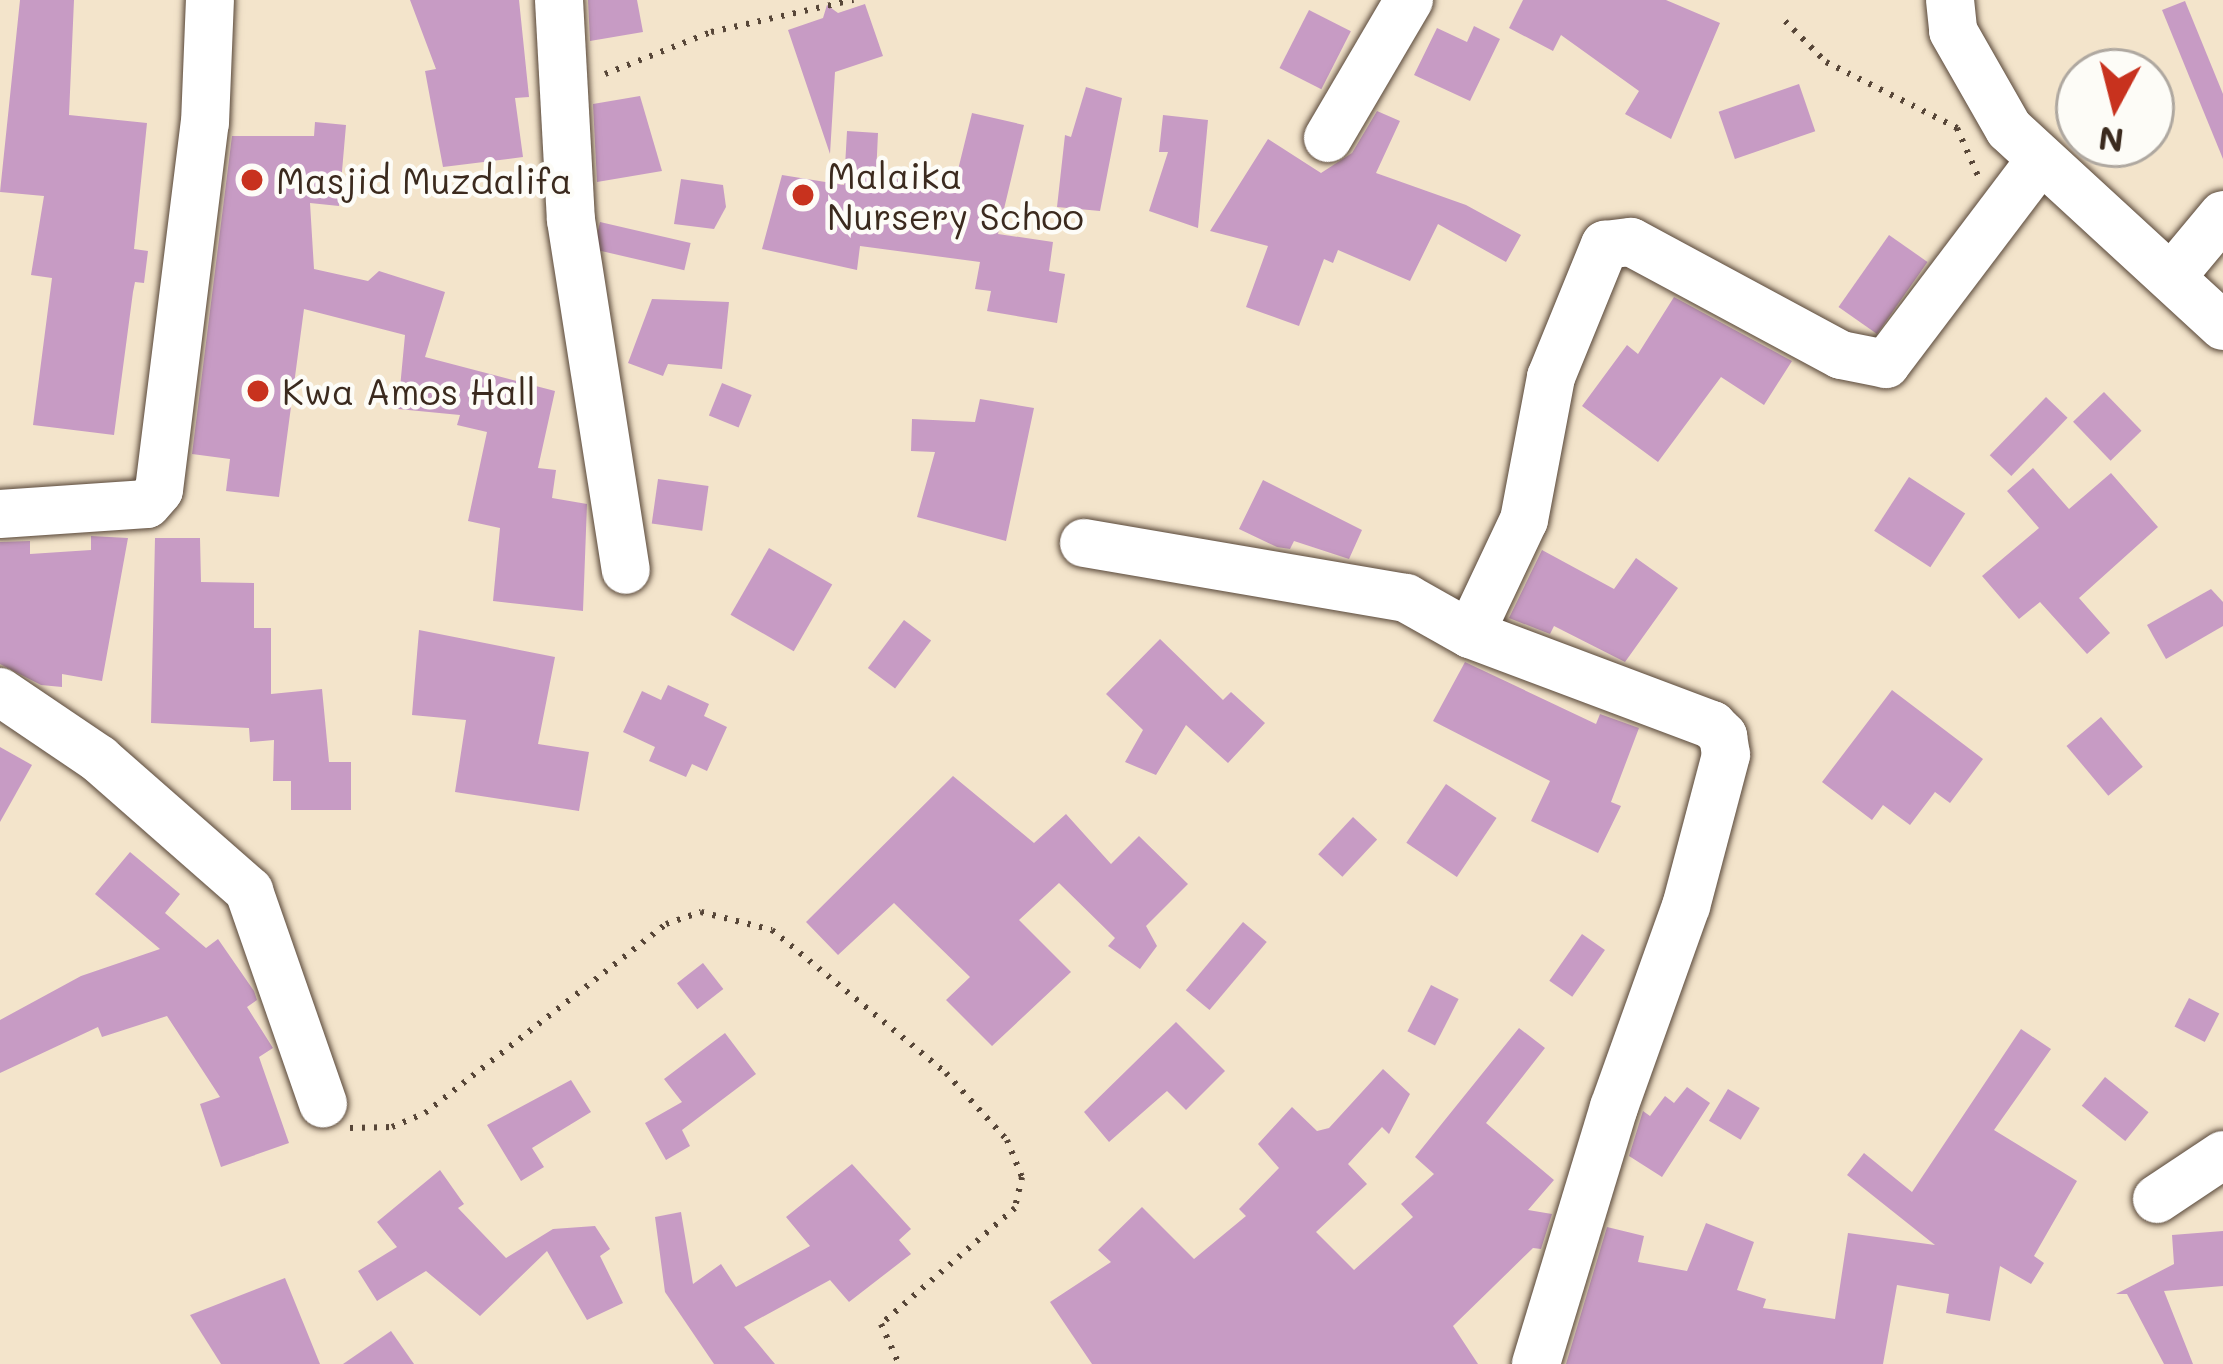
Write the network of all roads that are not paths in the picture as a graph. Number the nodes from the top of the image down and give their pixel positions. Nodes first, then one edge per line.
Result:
1 (210, 0) edge
2 (559, 0) edge
3 (1409, 0) edge
4 (1950, 0) edge
5 (1328, 138) dead end
6 (2038, 164) junction
7 (2223, 215) edge
8 (2173, 275) junction
9 (2223, 326) edge
10 (0, 514) edge
11 (1084, 543) dead end
12 (626, 570) dead end
13 (1470, 634) junction
14 (0, 692) edge
15 (323, 1103) road end
16 (2223, 1155) edge
17 (2157, 1199) dead end
18 (1536, 1364) edge

1 - 10 street
2 - 12 street
3 - 5 street
4 - 6 street
6 - 8 street
6 - 13 street
7 - 8 street
8 - 9 street
11 - 13 street
13 - 18 street
14 - 15 street
16 - 17 street

